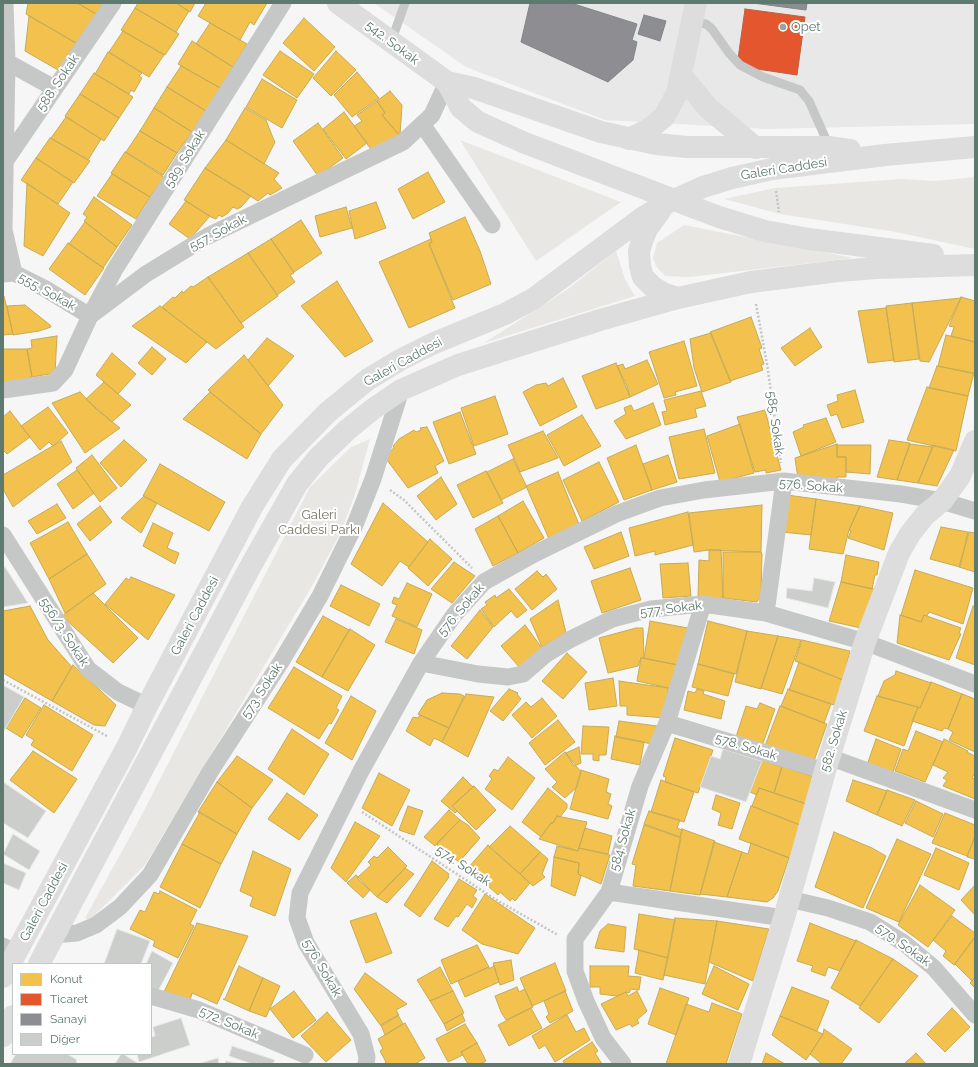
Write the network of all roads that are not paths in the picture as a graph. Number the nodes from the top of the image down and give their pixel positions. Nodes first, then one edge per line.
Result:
1 (5, 3) edge
2 (112, 3) edge
3 (283, 3) edge
4 (338, 3) edge
5 (405, 3) edge
6 (695, 12) edge
7 (389, 41) junction
8 (7, 62) junction
9 (681, 75) junction
10 (447, 82) junction
11 (54, 88) junction
12 (422, 124) junction
13 (629, 139) junction
14 (975, 147) edge
15 (756, 148) junction
16 (830, 148) junction
17 (885, 155) junction
18 (4, 163) junction
19 (667, 202) junction
20 (492, 225) dead end
21 (971, 265) edge
22 (8, 273) edge
23 (678, 298) junction
24 (90, 316) junction
25 (3, 390) edge
26 (401, 390) junction
27 (975, 440) edge
28 (784, 481) junction
29 (942, 501) junction
30 (975, 511) edge
31 (5, 540) edge
32 (703, 604) junction
33 (766, 613) junction
34 (864, 642) junction
35 (421, 663) junction
36 (975, 684) edge
37 (147, 706) junction
38 (667, 723) junction
39 (827, 764) junction
40 (975, 810) edge
41 (609, 892) junction
42 (786, 909) junction
43 (53, 935) junction
44 (10, 949) edge
45 (39, 963) edge
46 (3, 977) edge
47 (152, 996) edge
48 (975, 1015) edge
49 (12, 1018) edge
50 (3, 1036) edge
51 (305, 1055) dead end
52 (366, 1064) edge
53 (623, 1064) edge
54 (738, 1064) edge

1 - 8 street
2 - 11 street, 588. Sokak
3 - 24 street, 589. Sokak
4 - 7 main road, 542. Sokak
5 - 7 lane
6 - 9 main road
6 - 16 lane
7 - 10 main road, 542. Sokak
8 - 11 street
8 - 18 street
9 - 13 main road
9 - 15 main road
10 - 12 street, 557. Sokak
10 - 13 main road
10 - 21 main road
11 - 18 street, 588. Sokak
12 - 20 street
12 - 24 street, 557. Sokak
13 - 15 main road
14 - 17 main road, Galeri Caddesi
15 - 16 main road
16 - 17 main road
17 - 19 main road, Galeri Caddesi
18 - 22 street
19 - 23 main road
19 - 37 main road, Galeri Caddesi
21 - 23 main road, Galeri Caddesi
22 - 24 street, 555. Sokak
23 - 26 main road, Galeri Caddesi
24 - 25 street, 557. Sokak
26 - 43 main road, Galeri Caddesi
26 - 43 street, 573. Sokak
27 - 29 main road, 582. Sokak
28 - 29 street, 576. Sokak
28 - 33 street
28 - 35 street, 576. Sokak
29 - 30 street, 576. Sokak
29 - 34 main road, 582. Sokak
31 - 37 street, 556/3. Sokak
32 - 33 street, 577. Sokak
32 - 35 street, 577. Sokak
32 - 38 street, 584. Sokak
33 - 34 street, 577. Sokak
34 - 36 street, 577. Sokak
34 - 39 main road, 582. Sokak
35 - 52 street, 576. Sokak
37 - 44 main road, Galeri Caddesi
38 - 39 street, 578. Sokak
38 - 41 street, 584. Sokak
39 - 40 street, 578. Sokak
39 - 42 main road, 582. Sokak
41 - 42 street, 579. Sokak
41 - 53 street, 584. Sokak
42 - 48 street, 579. Sokak
42 - 54 main road, 582. Sokak
43 - 45 main road, Galeri Caddesi
44 - 46 main road, Galeri Caddesi
47 - 51 street, 572. Sokak
49 - 50 main road

